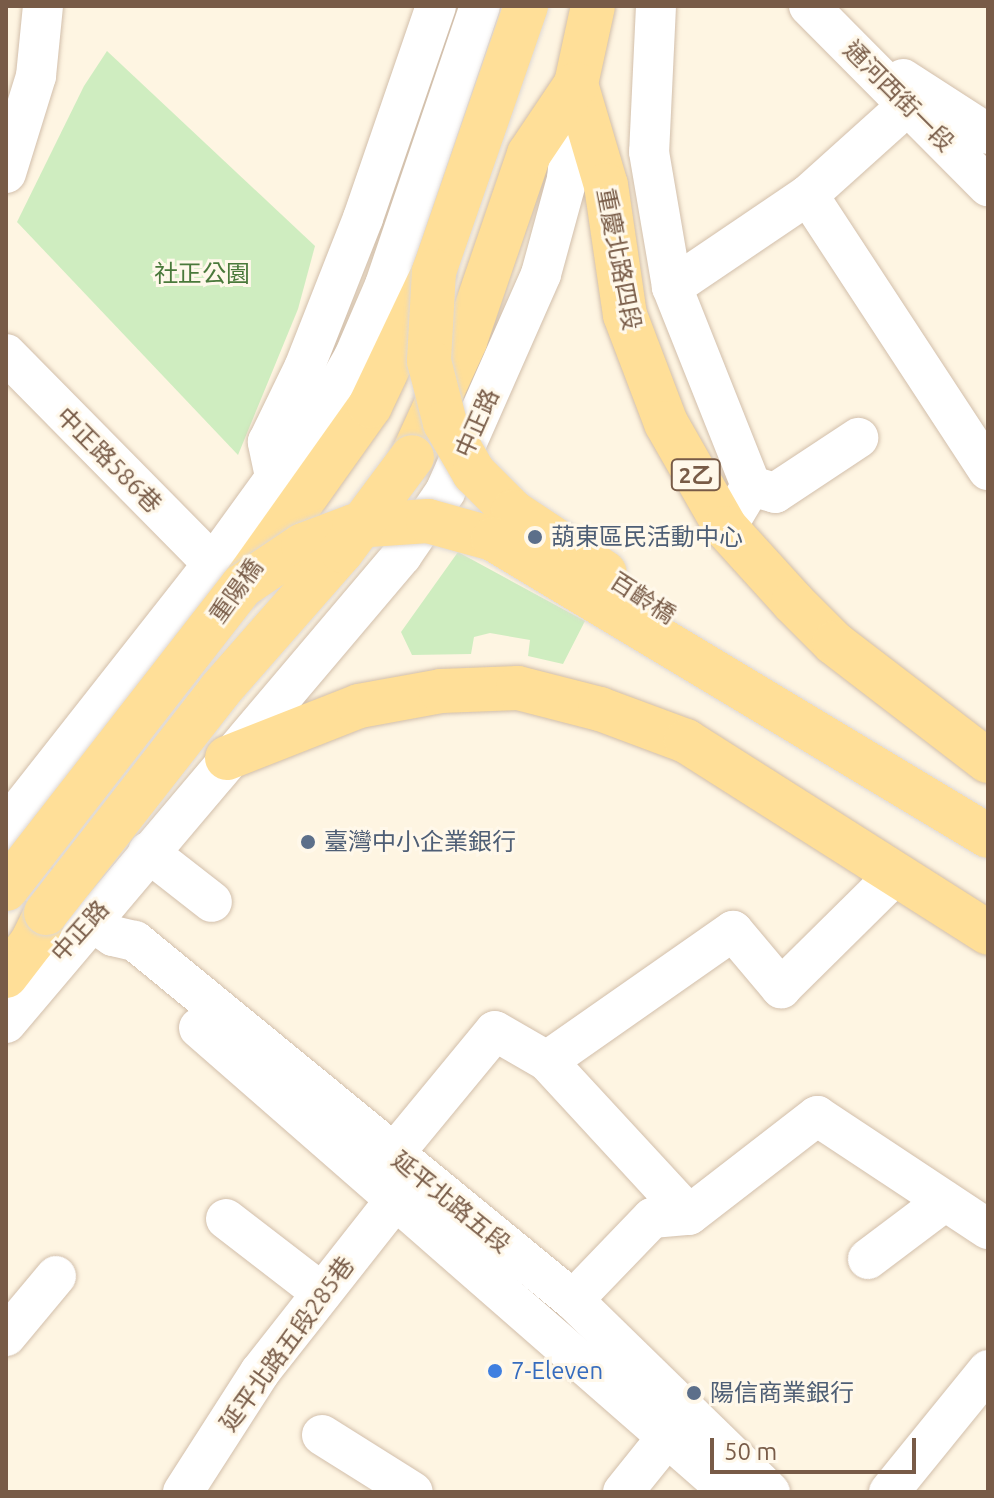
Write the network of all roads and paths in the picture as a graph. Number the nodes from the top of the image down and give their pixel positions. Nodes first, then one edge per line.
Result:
1 (43, 6) edge
2 (436, 6) edge
3 (480, 6) edge
4 (526, 6) edge
5 (593, 6) edge
6 (656, 6) edge
7 (809, 6) edge
8 (867, 63) junction
9 (576, 84) junction
10 (908, 105) junction
11 (988, 134) edge
12 (6, 173) edge
13 (988, 186) edge
14 (808, 195) junction
15 (434, 271) junction
16 (672, 287) junction
17 (6, 354) edge
18 (858, 438) dead end
19 (412, 457) joint
20 (988, 470) edge
21 (276, 481) junction
22 (751, 486) junction
23 (726, 528) junction
24 (227, 575) junction
25 (79, 733) junction
26 (227, 758) junction
27 (988, 761) edge
28 (181, 810) junction
29 (6, 827) edge
30 (986, 841) edge
31 (148, 852) junction
32 (6, 863) edge
33 (895, 875) junction
34 (6, 889) edge
35 (212, 902) dead end
36 (46, 913) junction
37 (102, 928) junction
38 (988, 933) edge
39 (6, 941) edge
40 (6, 976) edge
41 (6, 1023) edge
42 (547, 1061) junction
43 (394, 1177) junction
44 (945, 1201) junction
45 (689, 1215) junction
46 (226, 1219) dead end
47 (988, 1229) edge
48 (868, 1259) dead end
49 (56, 1276) dead end
50 (322, 1293) junction
51 (573, 1300) junction
52 (6, 1336) edge
53 (988, 1370) edge
54 (322, 1435) dead end
55 (668, 1436) junction
56 (183, 1492) edge
57 (413, 1492) edge
58 (623, 1492) edge
59 (730, 1492) edge
60 (770, 1492) edge
61 (889, 1492) edge

1 - 12 street
2 - 21 street
3 - 21 street
4 - 15 main road, 百齡橋, bridge
5 - 9 main road, 重慶北路四段 / 2乙
6 - 16 street
7 - 8 street, 通河西街一段
8 - 10 street, 通河西街一段
8 - 11 street
9 - 19 main road, 中正路
9 - 23 main road, 重慶北路四段 / 2乙
9 - 26 street, 中正路
10 - 13 street, 通河西街一段
10 - 14 street
14 - 16 street
14 - 20 street
15 - 24 main road, 重陽橋, bridge
15 - 30 main road, 百齡橋, bridge
16 - 22 street
17 - 24 street, 中正路586巷
18 - 22 street
19 - 36 main road, 重陽橋, bridge
21 - 24 street
22 - 23 street
23 - 27 main road, 重慶北路四段 / 2乙
24 - 25 street
24 - 30 main road, bridge
24 - 34 main road, 重陽橋, bridge
25 - 28 street
25 - 29 street
26 - 28 street, 中正路
26 - 33 main road
28 - 31 street, 中正路
31 - 35 street
31 - 37 street, 中正路
32 - 37 street, 延平北路五段
33 - 38 main road
33 - 42 street
36 - 39 main road
36 - 40 main road, 重陽橋
37 - 41 street, 中正路
37 - 43 street, 延平北路五段
42 - 43 street, 延平北路五段285巷
42 - 45 street
43 - 50 street, 延平北路五段285巷
43 - 51 street, 延平北路五段
43 - 55 street, 延平北路五段
44 - 45 street
44 - 47 street
44 - 48 street
45 - 51 street
46 - 50 street
49 - 52 street
50 - 56 street, 延平北路五段285巷
51 - 60 street, 延平北路五段
53 - 61 street
54 - 57 street
55 - 58 street
55 - 59 street, 延平北路五段

